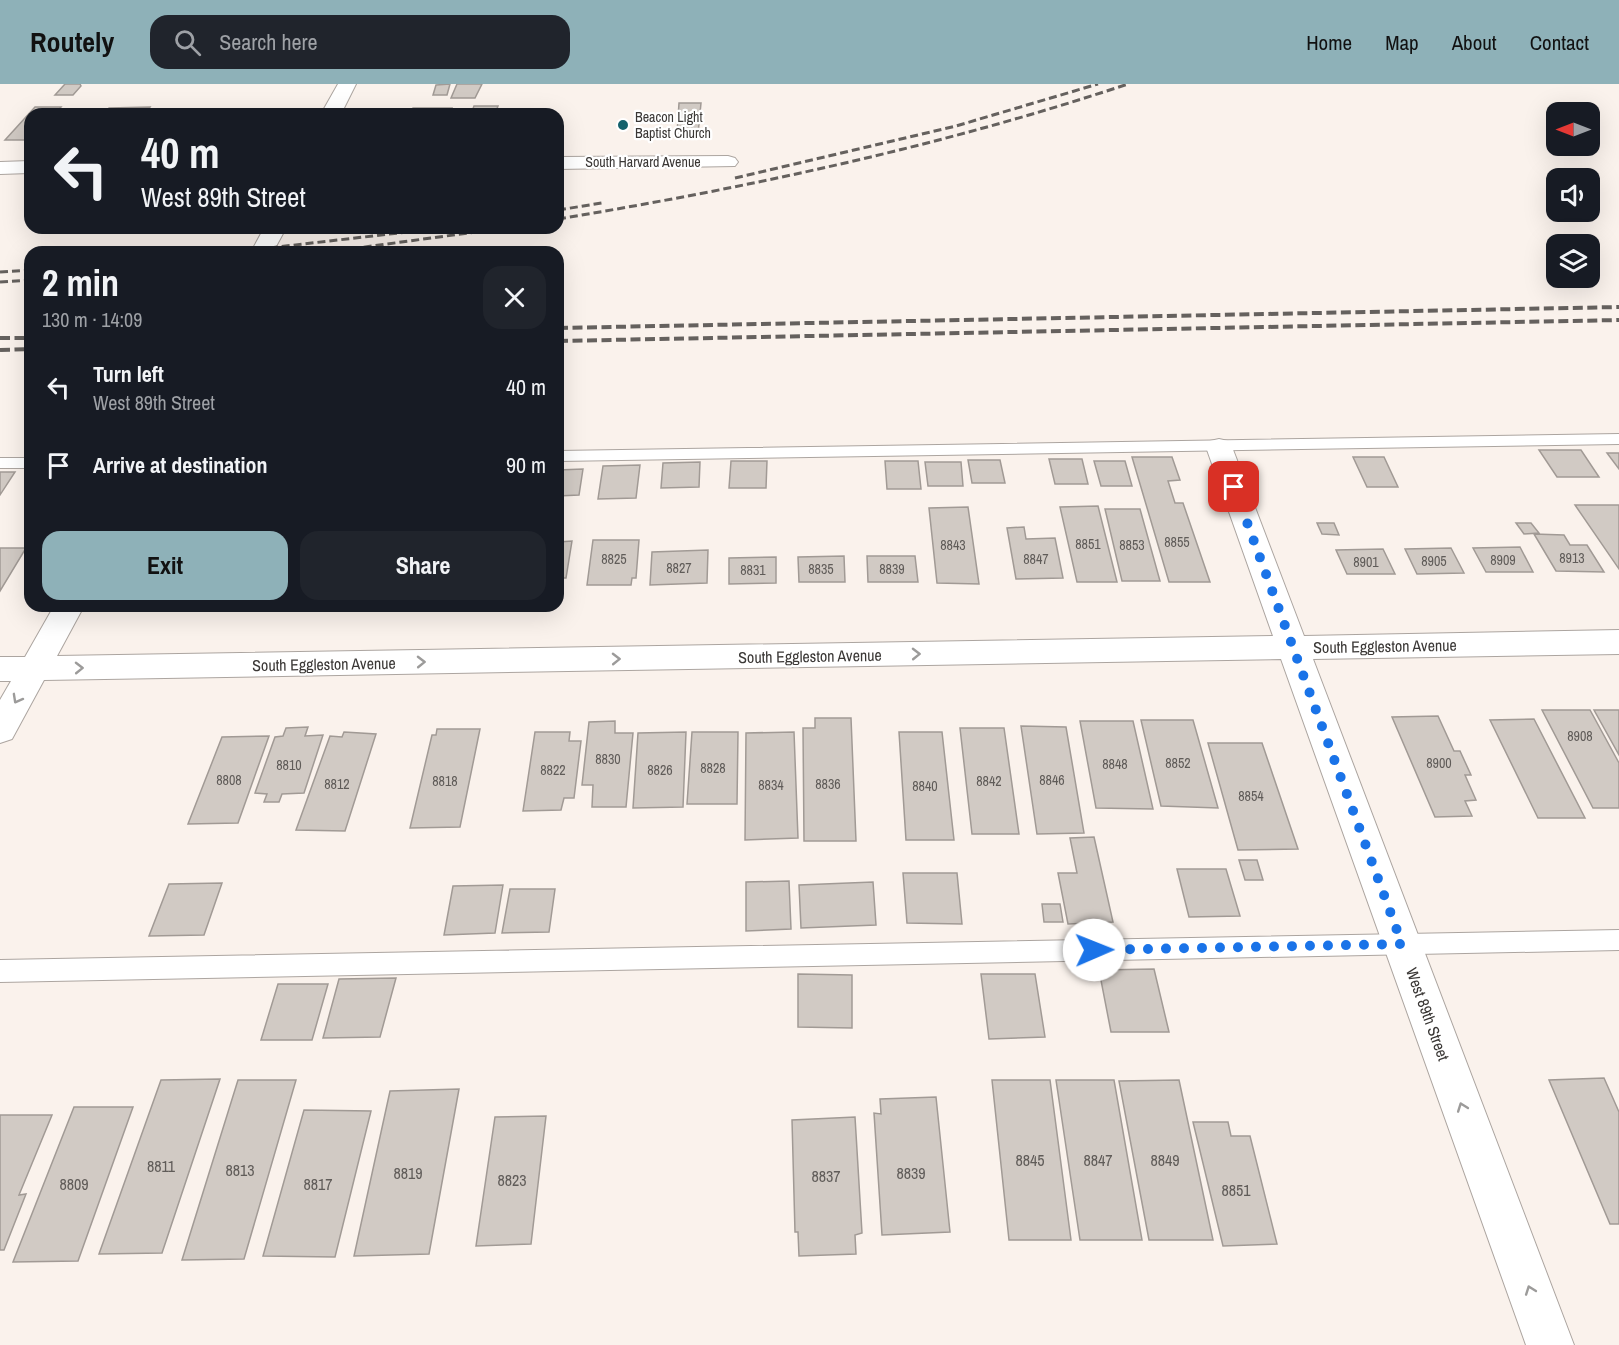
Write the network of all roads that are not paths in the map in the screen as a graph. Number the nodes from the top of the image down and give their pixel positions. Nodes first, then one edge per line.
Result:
1 (347, 84) edge
2 (334, 108) edge
3 (728, 162) dead end
4 (564, 163) edge
5 (24, 167) edge
6 (0, 168) edge
7 (1619, 439) edge
8 (1219, 447) junction
9 (564, 456) edge
10 (0, 463) edge
11 (24, 463) edge
12 (66, 612) edge
13 (1619, 642) edge
14 (1292, 647) junction
15 (0, 669) edge
16 (34, 669) junction
17 (0, 730) edge
18 (1619, 940) edge
19 (1402, 944) junction
20 (0, 971) edge
21 (1550, 1345) edge

1 - 2 street
3 - 4 street, South Harvard Avenue
5 - 6 street
7 - 8 lane
8 - 9 lane
8 - 14 street, West 89th Street
10 - 11 lane
12 - 16 street
13 - 14 street, South Eggleston Avenue
16 -> 14 street, South Eggleston Avenue
14 - 19 street, West 89th Street
15 - 16 street, South Eggleston Avenue
16 -> 17 street
18 - 19 lane
19 - 20 lane
21 -> 19 street, West 89th Street

